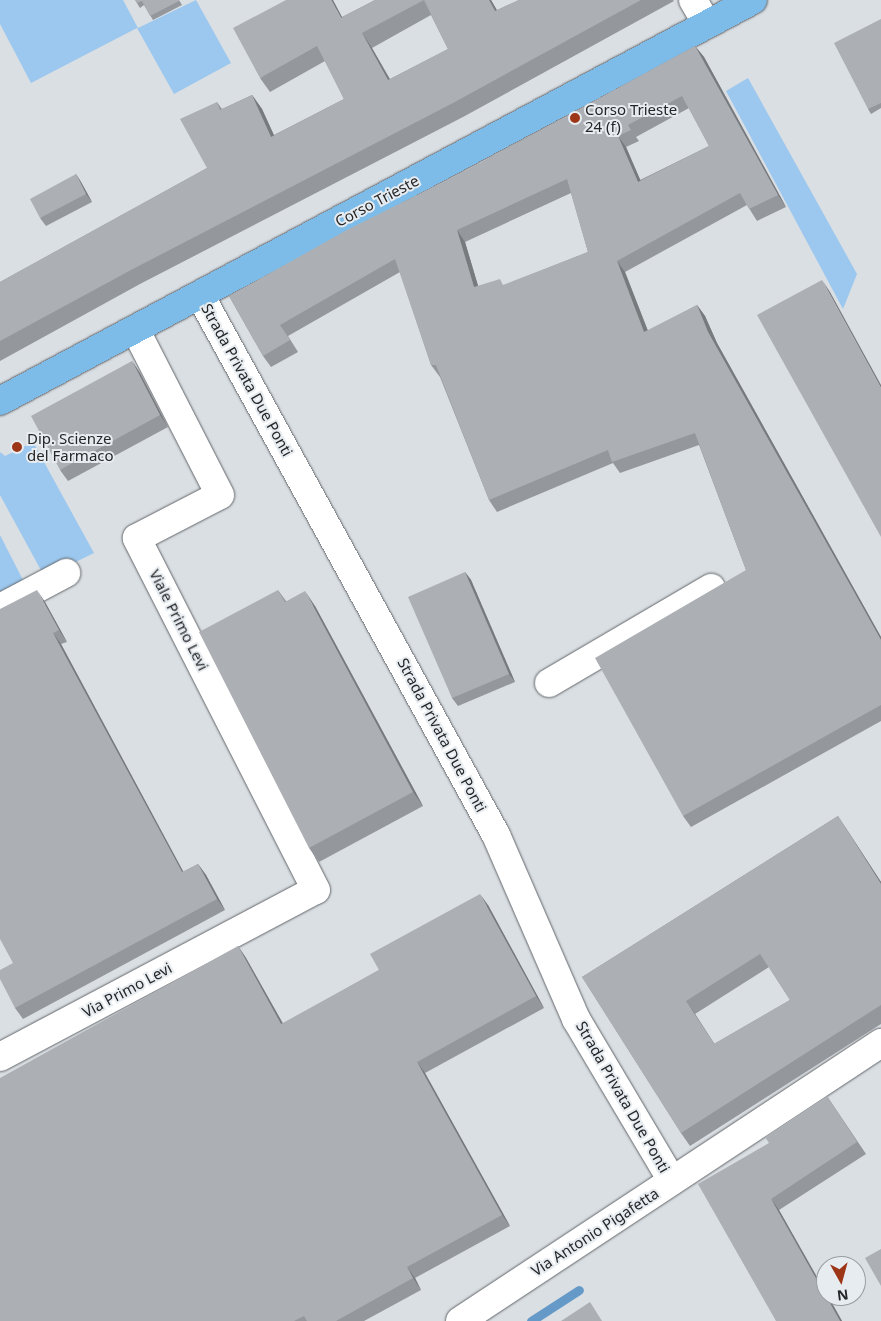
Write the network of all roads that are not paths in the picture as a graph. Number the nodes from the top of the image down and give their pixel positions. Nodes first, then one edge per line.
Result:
1 (693, 0) edge
2 (753, 0) edge
3 (707, 24) junction
4 (200, 295) junction
5 (135, 329) junction
6 (0, 402) edge
7 (66, 573) dead end
8 (711, 588) edge
9 (0, 608) edge
10 (549, 683) dead end
11 (254, 922) joint
12 (881, 1043) edge
13 (0, 1057) edge
14 (672, 1181) junction
15 (460, 1321) edge

1 - 3 street
2 - 3 main road, Corso Trieste
3 - 4 main road, Corso Trieste
4 - 5 main road, Corso Trieste
4 - 14 street, Strada Privata Due Ponti
5 - 6 main road, Corso Trieste
5 - 11 street, Viale Primo Levi
7 - 9 street
8 - 10 street
11 - 13 street, Via Primo Levi
12 - 14 street, Via Antonio Pigafetta
14 - 15 street, Via Antonio Pigafetta

